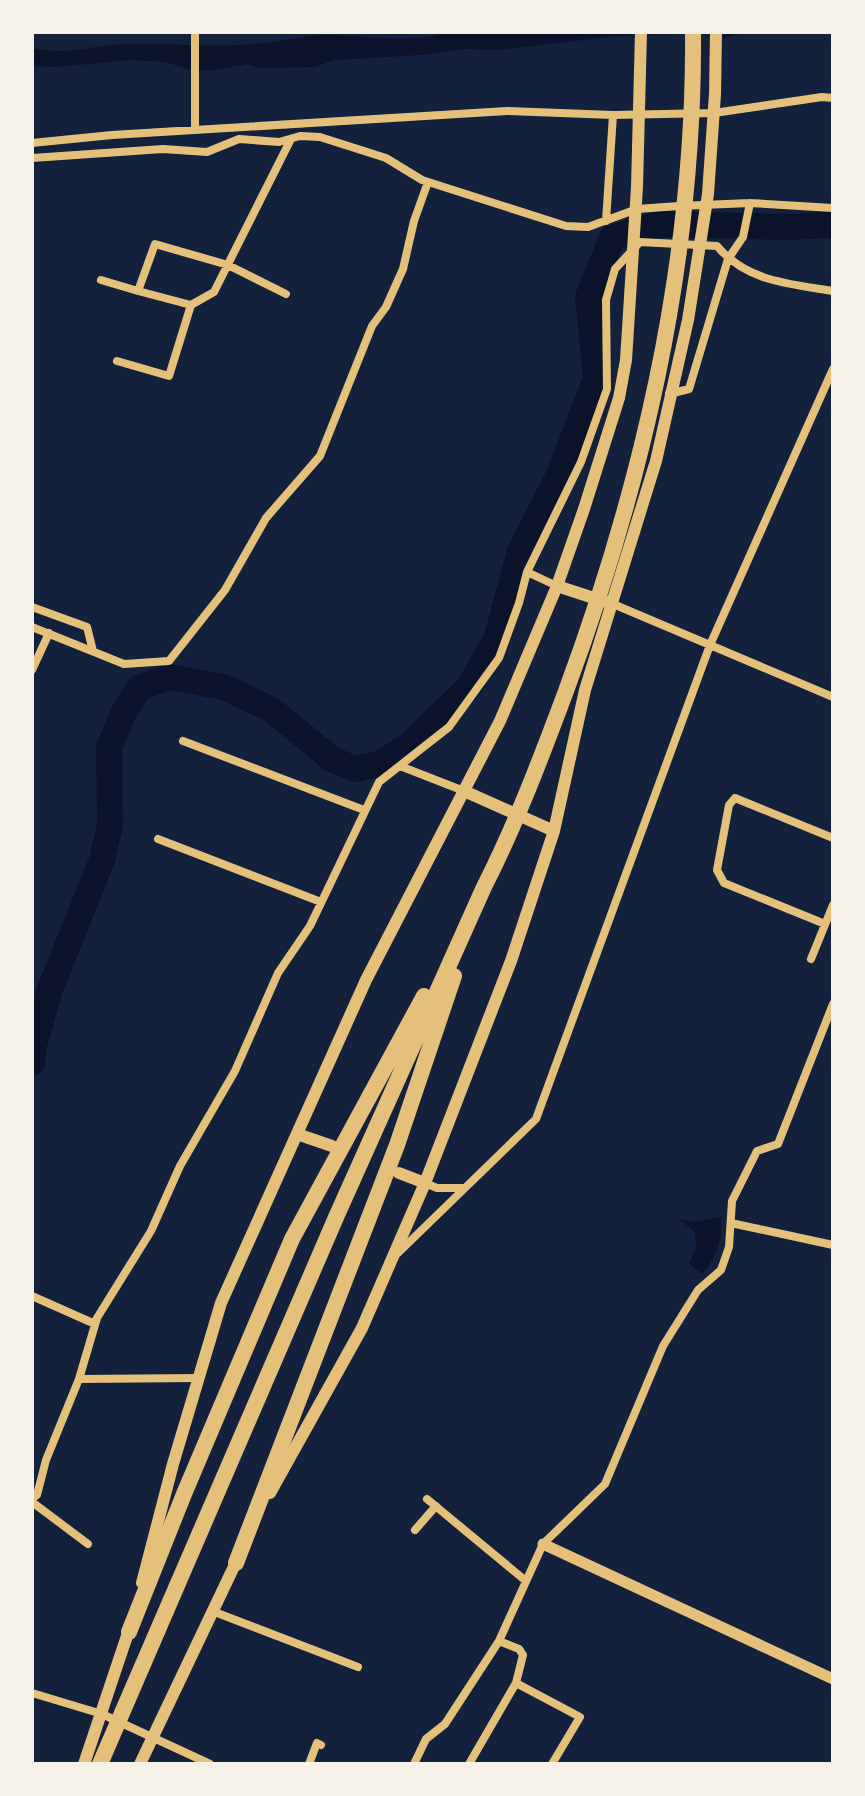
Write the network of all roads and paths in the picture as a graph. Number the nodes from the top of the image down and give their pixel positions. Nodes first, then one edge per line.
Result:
1 (195, 32) edge
2 (641, 32) edge
3 (685, 32) edge
4 (693, 32) edge
5 (716, 32) edge
6 (833, 98) edge
7 (714, 113) junction
8 (613, 115) junction
9 (639, 115) junction
10 (195, 130) junction
11 (291, 139) junction
12 (32, 143) edge
13 (32, 158) edge
14 (428, 182) junction
15 (750, 203) junction
16 (833, 208) edge
17 (606, 221) junction
18 (728, 259) junction
19 (228, 265) junction
20 (101, 280) dead end
21 (138, 291) junction
22 (833, 291) edge
23 (286, 294) dead end
24 (191, 305) junction
25 (117, 361) dead end
26 (833, 369) edge
27 (669, 394) junction
28 (527, 572) junction
29 (557, 586) junction
30 (613, 604) junction
31 (32, 607) edge
32 (32, 627) edge
33 (49, 633) junction
34 (710, 645) junction
35 (93, 651) junction
36 (32, 670) edge
37 (833, 697) edge
38 (183, 741) dead end
39 (400, 766) junction
40 (464, 791) junction
41 (364, 810) junction
42 (554, 831) junction
43 (833, 838) edge
44 (158, 839) dead end
45 (502, 842) junction
46 (484, 887) junction
47 (321, 902) junction
48 (833, 905) edge
49 (825, 924) junction
50 (811, 959) dead end
51 (833, 1004) edge
52 (297, 1134) junction
53 (332, 1146) dead end
54 (399, 1173) dead end
55 (425, 1183) junction
56 (463, 1188) junction
57 (731, 1223) junction
58 (833, 1245) edge
59 (392, 1259) junction
60 (32, 1296) edge
61 (95, 1324) junction
62 (199, 1378) junction
63 (79, 1379) junction
64 (427, 1499) dead end
65 (32, 1500) edge
66 (436, 1506) junction
67 (415, 1530) dead end
68 (88, 1544) dead end
69 (543, 1544) junction
70 (236, 1563) junction
71 (526, 1581) junction
72 (212, 1611) junction
73 (129, 1632) junction
74 (499, 1641) junction
75 (358, 1667) dead end
76 (833, 1679) edge
77 (516, 1683) junction
78 (32, 1693) edge
79 (102, 1714) junction
80 (155, 1737) junction
81 (321, 1745) dead end
82 (84, 1764) edge
83 (100, 1764) edge
84 (140, 1764) edge
85 (210, 1764) edge
86 (309, 1764) edge
87 (414, 1764) edge
88 (469, 1764) edge
89 (552, 1764) edge

1 - 10 street
2 - 9 main road
3 - 45 highway
4 - 45 highway
5 - 7 main road
6 - 7 street
7 - 9 street
7 - 27 main road
8 - 9 street
8 - 10 street
8 - 17 street
9 - 29 main road
10 - 12 street
11 - 13 street
11 - 14 street
11 - 19 street
14 - 17 street
14 - 35 street
15 - 16 street
15 - 17 street
15 - 18 street
18 - 22 street
18 - 27 street
18 - 28 street
19 - 21 street
19 - 23 street
19 - 24 street
20 - 21 street
21 - 24 street
24 - 25 street
26 - 34 street
27 - 30 main road
28 - 29 street
28 - 39 street
29 - 30 main road
29 - 40 main road
30 - 34 street
30 - 42 main road
31 - 35 street
32 - 33 street
33 - 35 street
33 - 36 street
34 - 37 street
34 - 56 street
38 - 41 street
39 - 40 street
39 - 41 street
40 - 42 main road
40 - 52 main road
41 - 47 street
42 - 55 main road
43 - 49 street
44 - 47 street
45 - 46 highway
46 - 70 highway
46 - 73 highway
46 - 83 highway
47 - 61 street
48 - 49 street
49 - 50 street
51 - 57 street
52 - 53 main road
52 - 62 main road
54 - 55 main road
55 - 56 street
55 - 59 main road
56 - 59 street
57 - 58 street
57 - 69 street
59 - 70 main road
60 - 61 street
61 - 63 street
62 - 63 street
62 - 73 main road
63 - 65 street
64 - 66 street
65 - 68 street
66 - 67 street
66 - 71 street
69 - 71 street
69 - 76 street
70 - 72 main road
71 - 74 street
72 - 75 street
72 - 80 main road
73 - 79 main road
74 - 77 street
74 - 87 street
77 - 88 street
77 - 89 street
78 - 79 street
79 - 80 street
79 - 82 main road
80 - 84 main road
80 - 85 street
81 - 86 street

